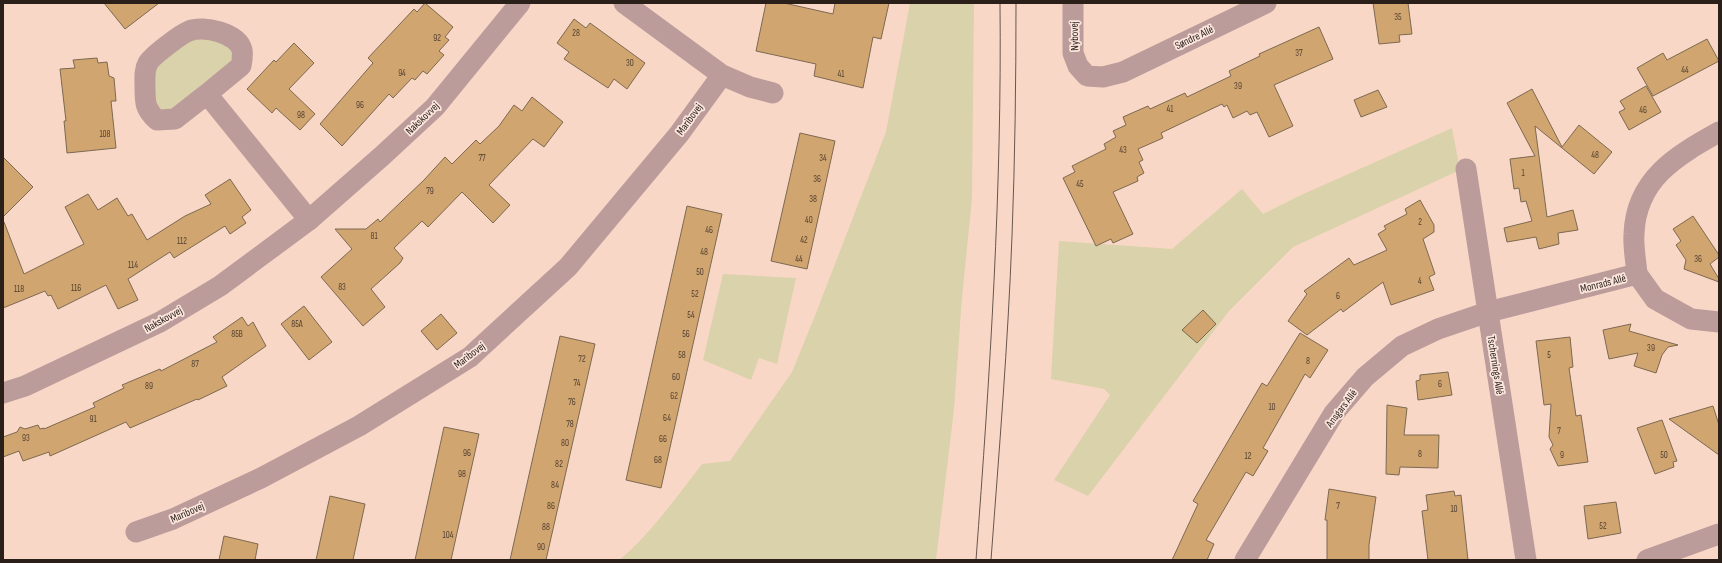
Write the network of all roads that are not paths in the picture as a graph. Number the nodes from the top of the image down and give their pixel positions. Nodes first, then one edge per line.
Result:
1 (520, 3) edge
2 (624, 3) edge
3 (1073, 3) edge
4 (1266, 3) edge
5 (1123, 72) joint
6 (722, 75) junction
7 (773, 93) dead end
8 (206, 94) junction
9 (1719, 132) edge
10 (1466, 169) dead end
11 (309, 220) junction
12 (1637, 274) junction
13 (1488, 312) junction
14 (1719, 322) edge
15 (3, 393) edge
16 (136, 532) dead end
17 (1719, 534) edge
18 (1245, 560) edge
19 (1526, 560) edge
20 (1648, 560) edge

1 - 11 street, Nakskovvej
2 - 6 street
3 - 5 street, Nybovej
4 - 5 street, Søndre Allé
6 - 7 street
6 - 16 street, Maribovej
8 - 8 street
8 - 11 street
9 - 12 street, Monrads Allé
10 - 13 street, Tschernings Allé
11 - 15 street, Nakskovvej
12 - 13 street, Monrads Allé
12 - 14 street
13 - 18 street, Ansgars Allé
13 - 19 street, Tschernings Allé
17 - 20 street

